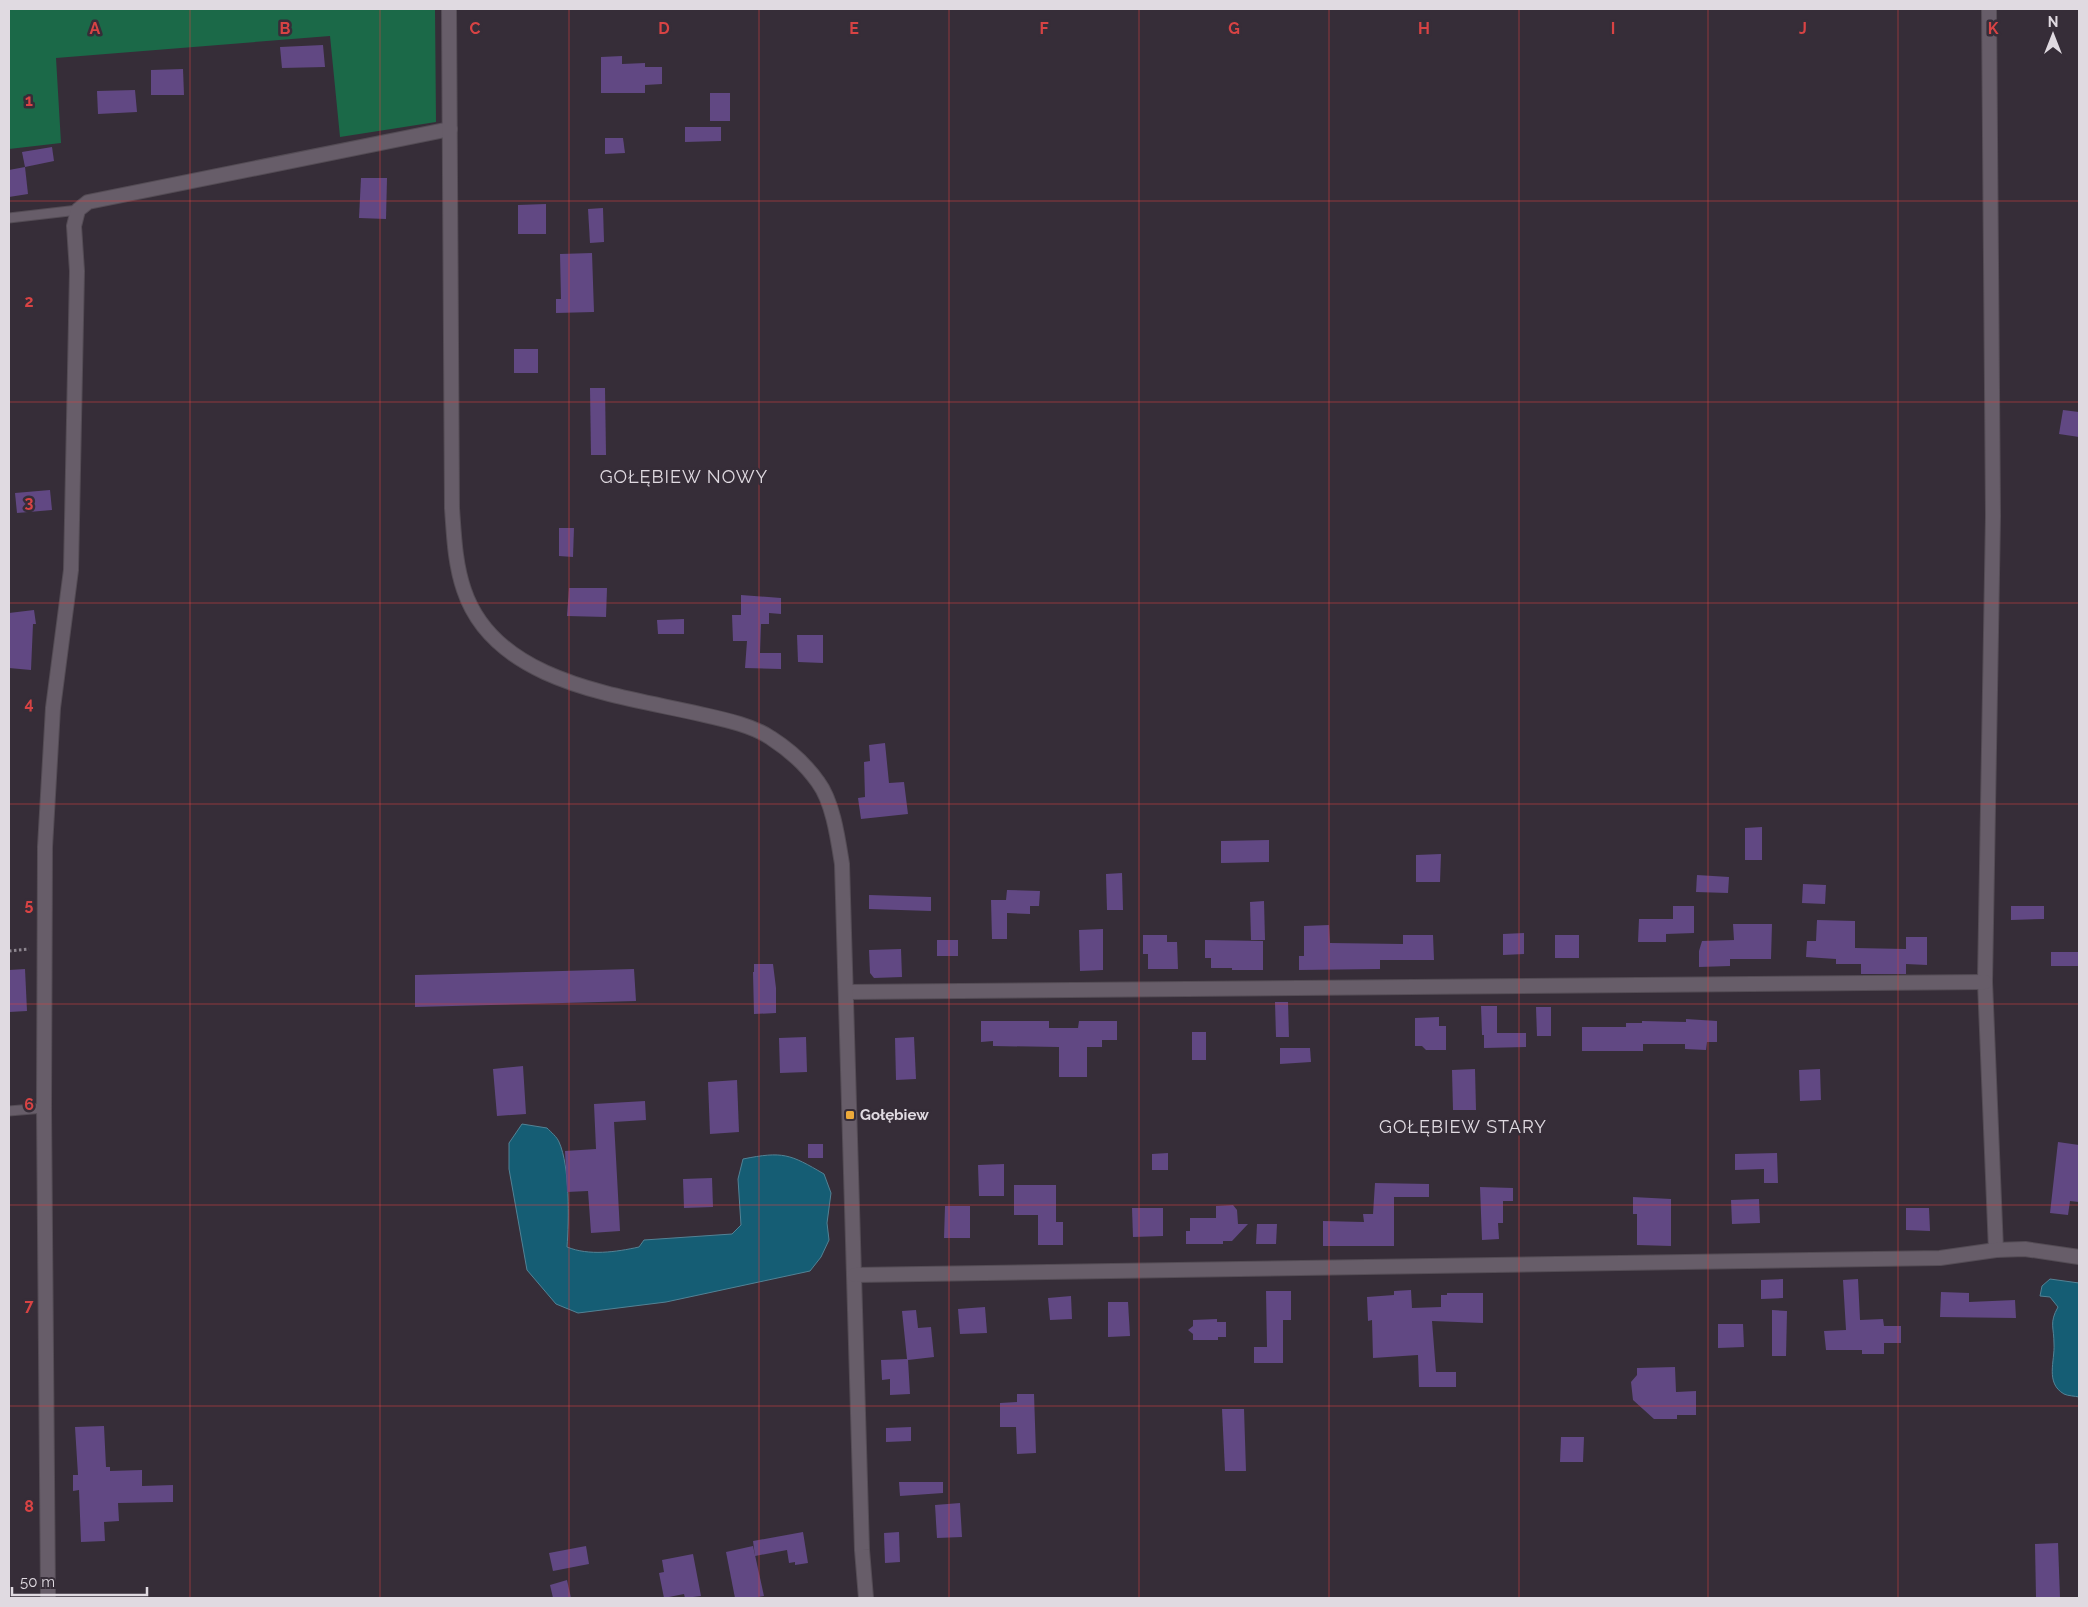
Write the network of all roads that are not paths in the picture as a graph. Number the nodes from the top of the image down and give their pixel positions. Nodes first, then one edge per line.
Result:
1 (449, 9) edge
2 (1989, 9) edge
3 (450, 129) junction
4 (78, 210) junction
5 (9, 218) edge
6 (1985, 982) junction
7 (847, 992) junction
8 (44, 1108) junction
9 (9, 1110) edge
10 (1996, 1250) junction
11 (2079, 1257) edge
12 (855, 1275) junction
13 (48, 1598) edge
14 (866, 1598) edge

1 - 3 street
2 - 6 street
3 - 4 street
3 - 7 street
4 - 5 lane
4 - 8 street
6 - 7 street
6 - 10 street
7 - 12 street
8 - 9 lane
8 - 13 street
10 - 11 street
10 - 12 street
12 - 14 street

